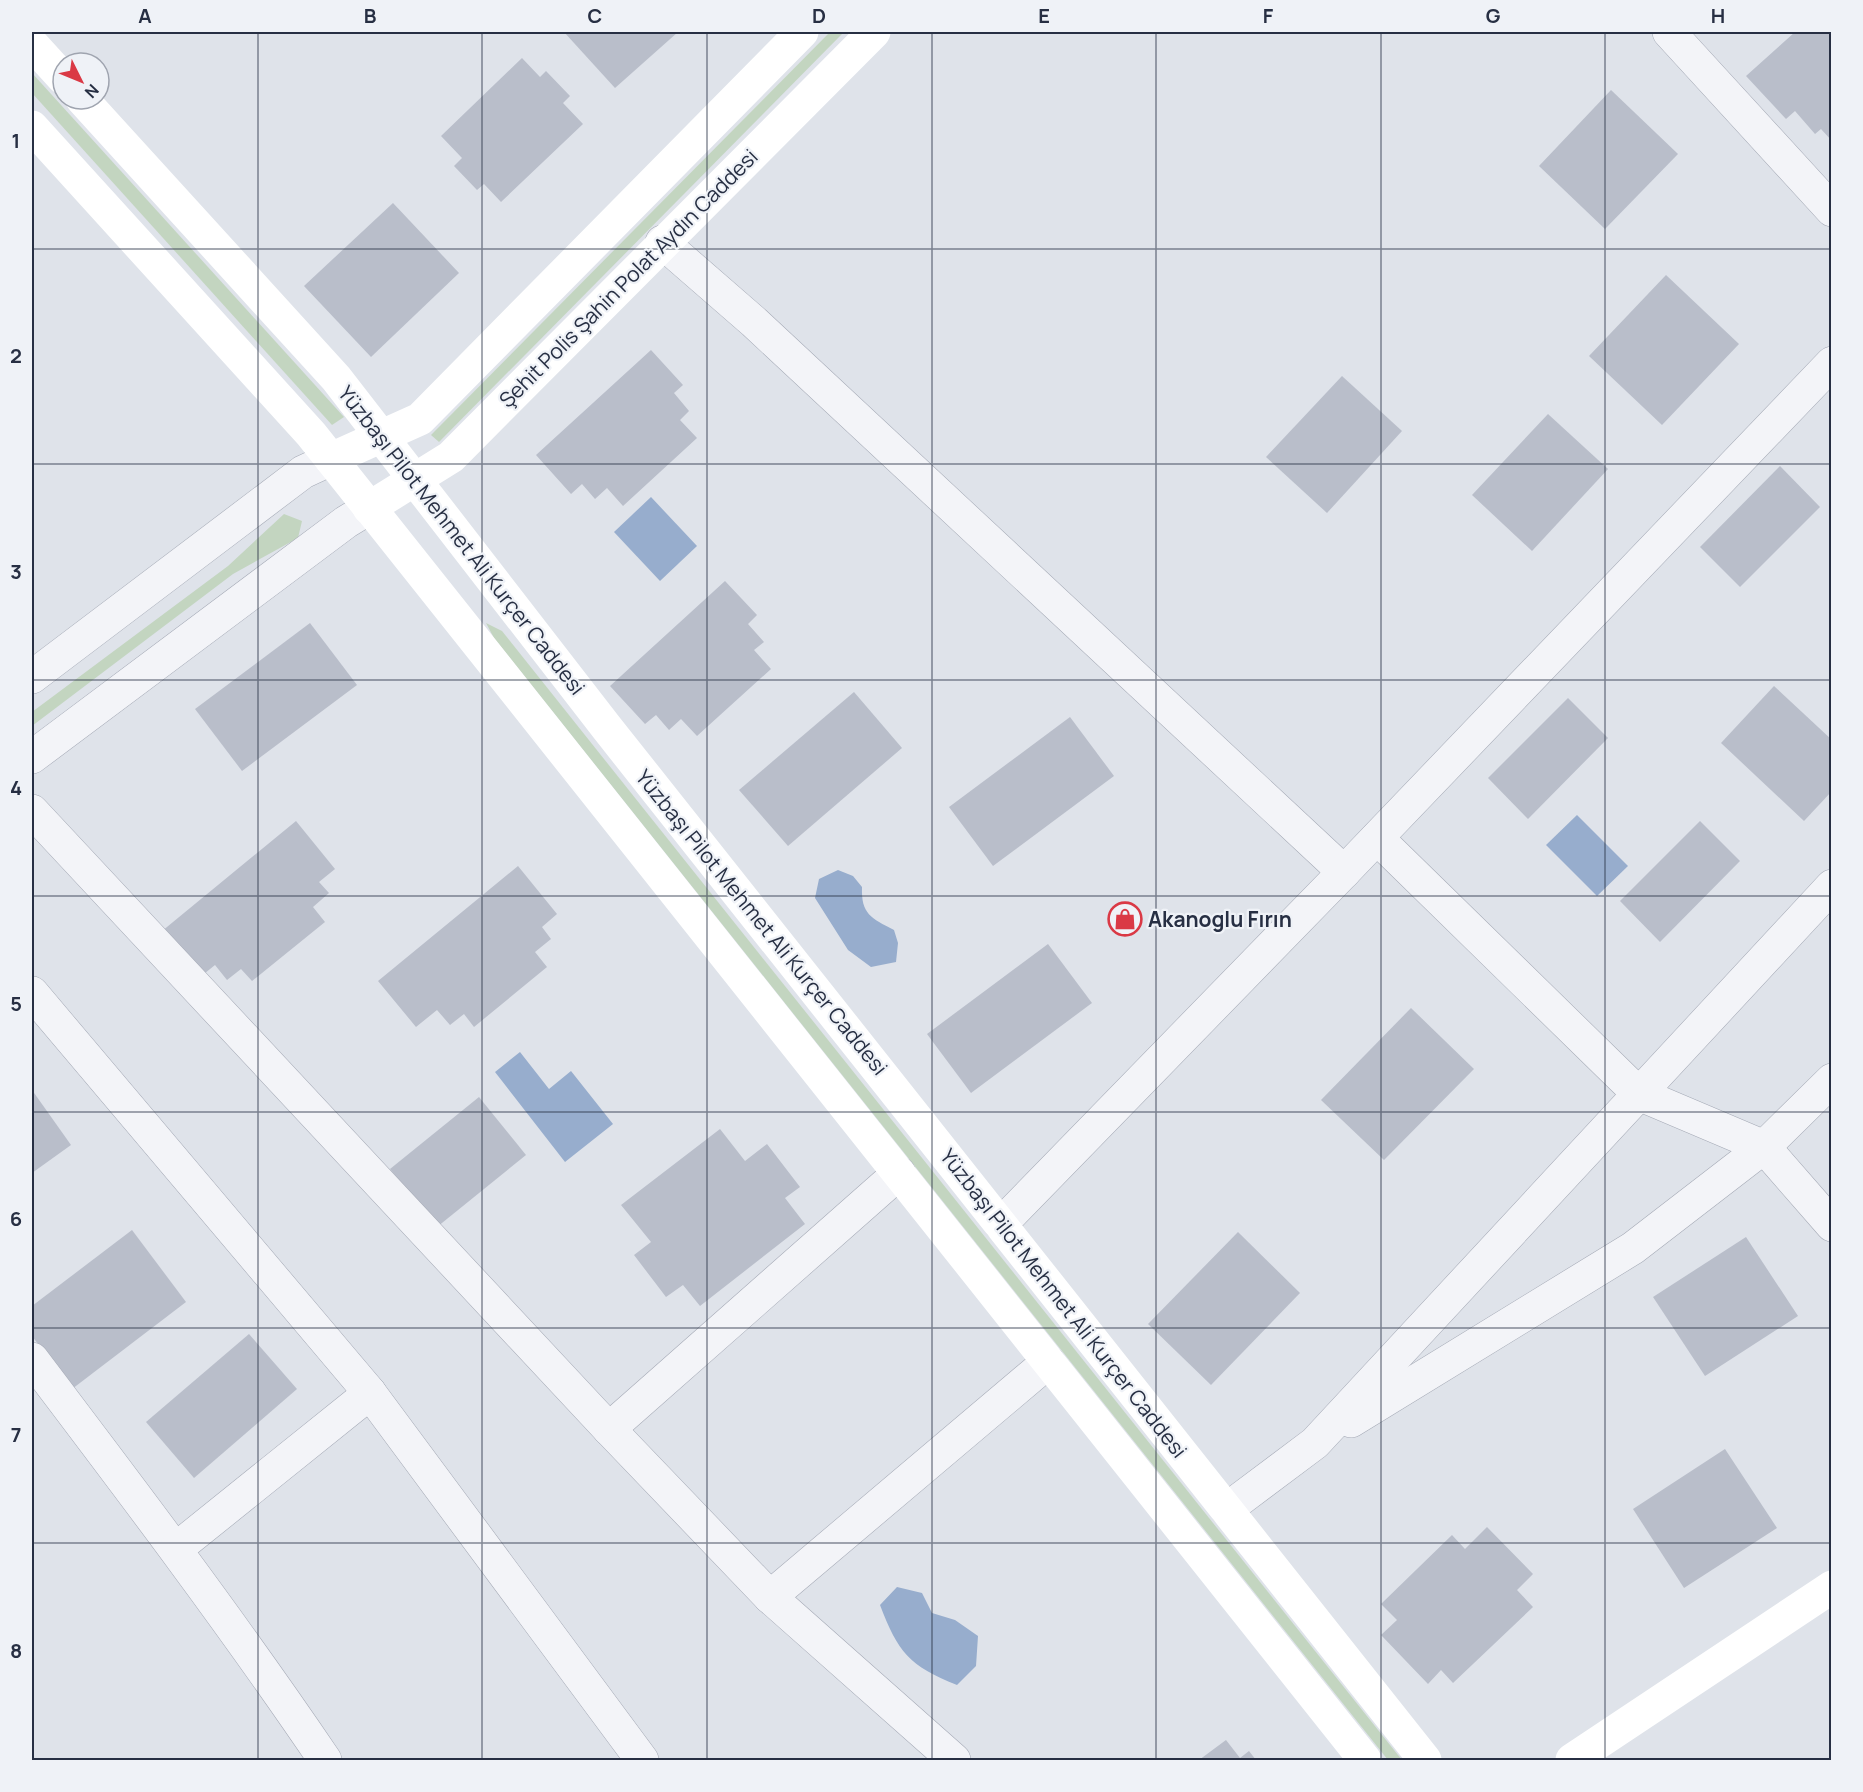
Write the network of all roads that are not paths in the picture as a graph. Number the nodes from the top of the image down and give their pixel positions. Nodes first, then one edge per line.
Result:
1 (802, 32) edge
2 (874, 32) edge
3 (1669, 32) edge
4 (32, 44) edge
5 (51, 65) edge
6 (93, 111) edge
7 (32, 127) edge
8 (1832, 210) edge
9 (662, 242) junction
10 (1832, 363) edge
11 (381, 436) junction
12 (331, 459) junction
13 (415, 479) junction
14 (369, 508) junction
15 (32, 677) edge
16 (32, 757) edge
17 (32, 811) edge
18 (1377, 838) junction
19 (1344, 872) junction
20 (1832, 886) edge
21 (32, 993) edge
22 (1832, 1080) edge
23 (1639, 1094) junction
24 (1764, 1147) junction
25 (899, 1173) junction
26 (1001, 1224) junction
27 (1832, 1225) edge
28 (32, 1359) edge
29 (1048, 1362) junction
30 (370, 1394) junction
31 (609, 1429) junction
32 (1315, 1443) junction
33 (1227, 1509) junction
34 (176, 1549) junction
35 (1832, 1587) edge
36 (770, 1597) junction
37 (325, 1761) edge
38 (642, 1761) edge
39 (954, 1761) edge
40 (1365, 1761) edge
41 (1425, 1761) edge
42 (1572, 1761) edge

1 - 11 main road
2 - 9 main road, Şehit Polis Şahin Polat Aydın Caddesi
3 - 8 street
4 - 5 main road
6 - 11 main road, Yüzbaşı Pilot Mehmet Ali Kurçer Caddesi
7 - 12 main road
9 - 13 main road, Şehit Polis Şahin Polat Aydın Caddesi
9 - 19 street
10 - 18 street
11 - 12 main road
11 - 13 main road, Yüzbaşı Pilot Mehmet Ali Kurçer Caddesi
12 - 14 main road
12 - 15 street
13 - 14 main road, Şehit Polis Şahin Polat Aydın Caddesi
13 - 26 main road, Yüzbaşı Pilot Mehmet Ali Kurçer Caddesi
14 - 16 street
14 - 25 main road
17 - 31 street
18 - 19 street
18 - 23 street
19 - 26 street
20 - 23 street
21 - 30 street
22 - 24 street
23 - 24 street
23 - 32 street
24 - 27 street
24 - 32 street
25 - 29 main road
25 - 31 street
26 - 33 main road, Yüzbaşı Pilot Mehmet Ali Kurçer Caddesi
28 - 34 street
29 - 36 street
29 - 40 main road
30 - 34 street
30 - 38 street
31 - 36 street
32 - 33 street
33 - 41 main road, Yüzbaşı Pilot Mehmet Ali Kurçer Caddesi
34 - 37 street
35 - 42 main road
36 - 39 street

